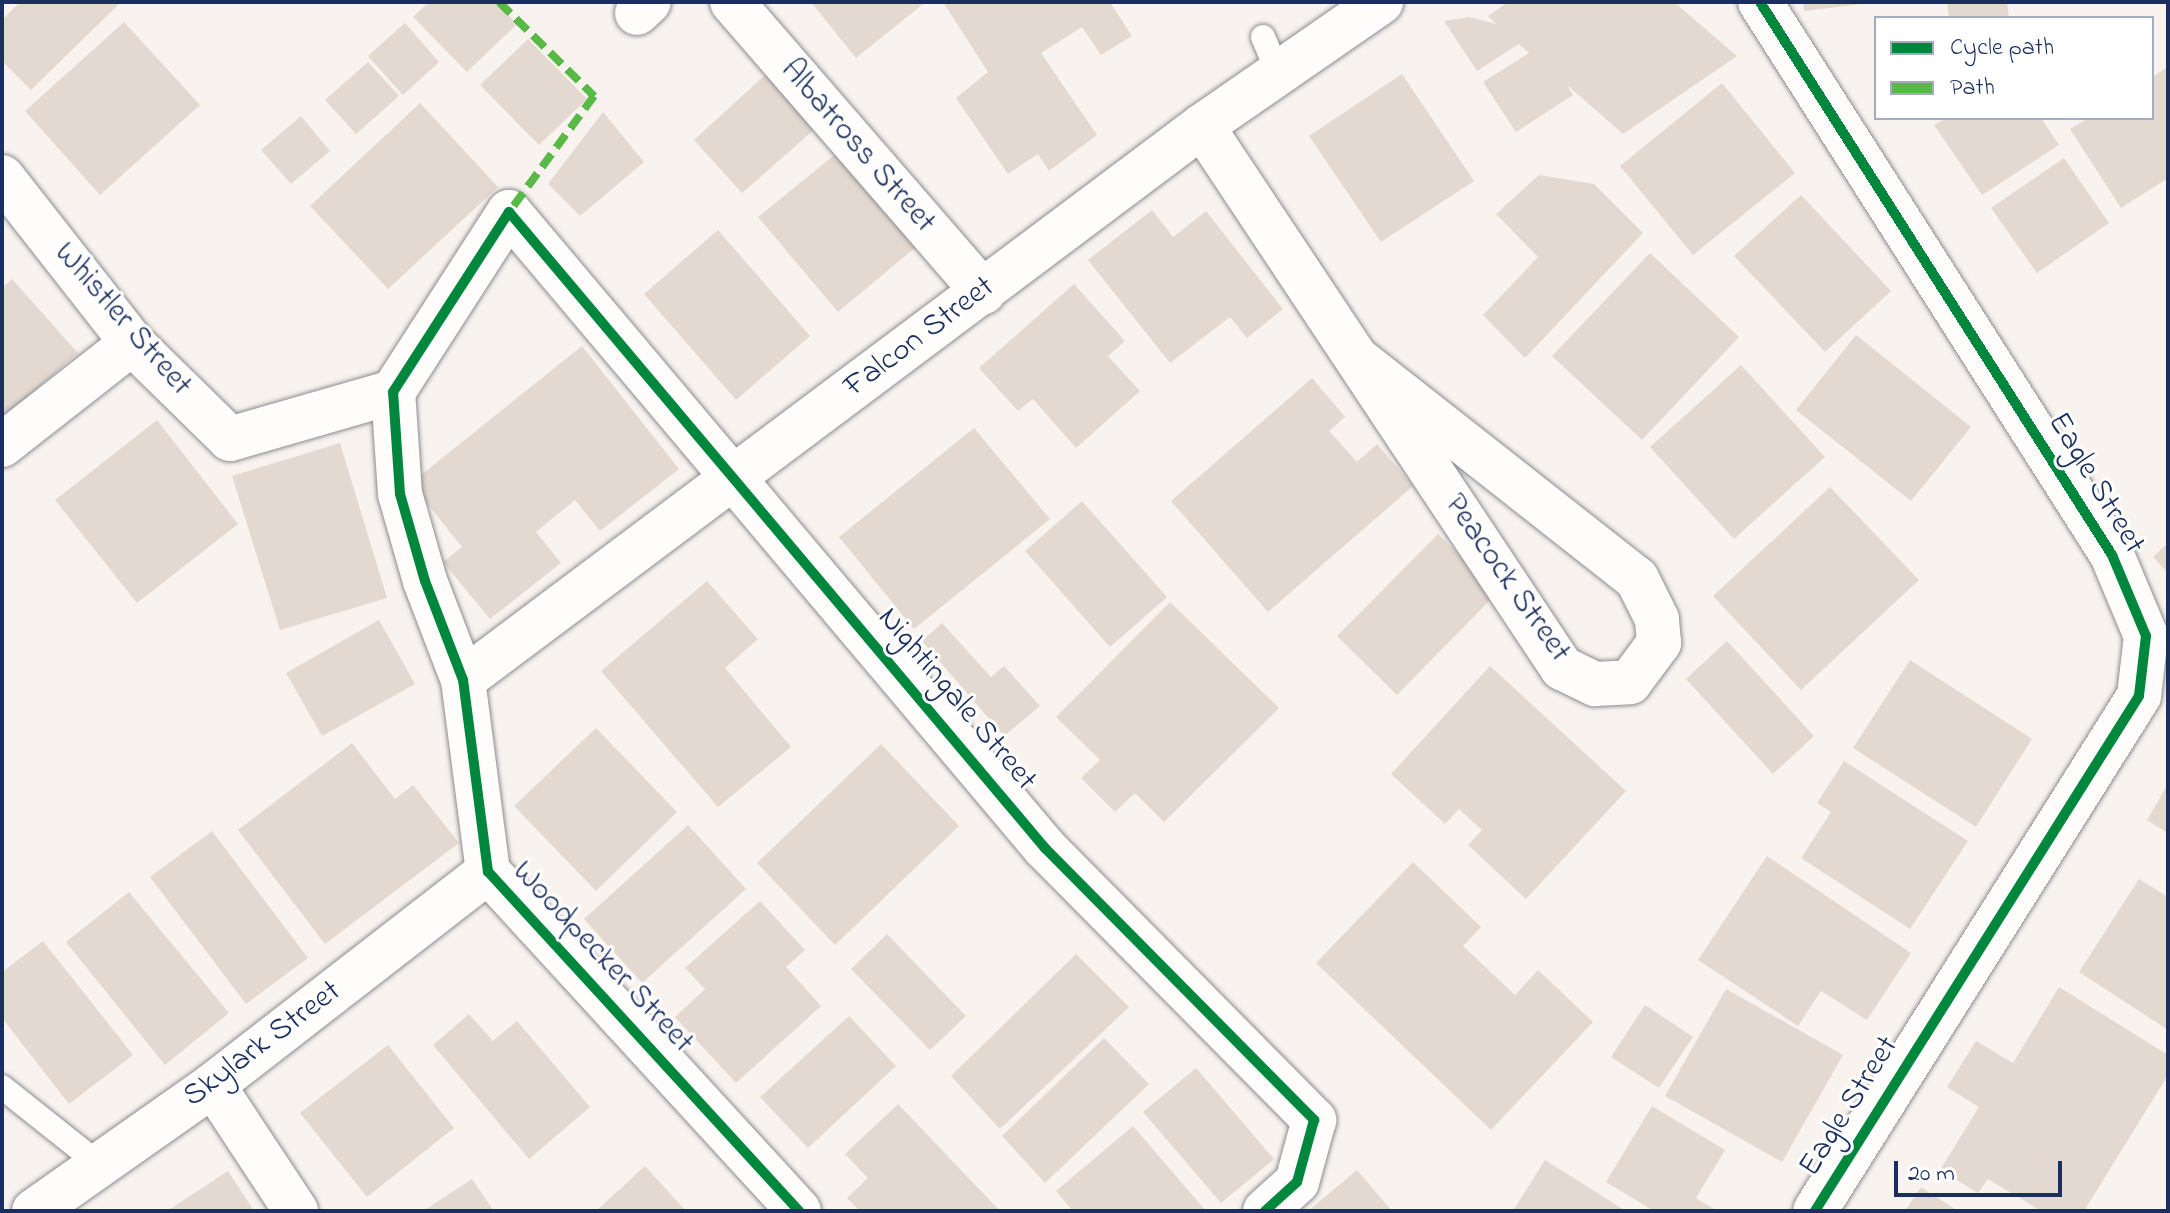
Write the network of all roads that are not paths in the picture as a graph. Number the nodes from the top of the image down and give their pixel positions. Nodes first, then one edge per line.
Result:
1 (732, 2) edge
2 (1381, 2) edge
3 (1760, 2) edge
4 (1338, 15) edge
5 (1202, 126) junction
6 (2, 177) edge
7 (983, 292) junction
8 (132, 343) junction
9 (1357, 359) junction
10 (393, 392) junction
11 (2, 445) edge
12 (735, 475) junction
13 (463, 680) junction
14 (488, 872) junction
15 (213, 1085) junction
16 (2, 1087) edge
17 (100, 1165) junction
18 (34, 1211) edge
19 (296, 1211) edge
20 (799, 1211) edge
21 (1265, 1211) edge
22 (1815, 1211) edge

1 - 7 street, Albatross Street
2 - 4 street, Falcon Street
3 - 22 street, Eagle Street
4 - 5 street, Falcon Street
5 - 7 street, Falcon Street
5 - 9 street, Peacock Street
6 - 8 street, Whistler Street
7 - 12 street, Falcon Street
8 - 10 street, Whistler Street
8 - 11 street
9 - 9 street, Peacock Street
10 - 12 street, Nightingale Street
10 - 13 street, Woodpecker Street
12 - 13 street, Falcon Street
12 - 21 street, Nightingale Street
13 - 14 street, Woodpecker Street
14 - 15 street, Skylark Street
14 - 20 street, Woodpecker Street
15 - 17 street, Skylark Street
15 - 19 street
16 - 17 lane
17 - 18 street, Skylark Street

